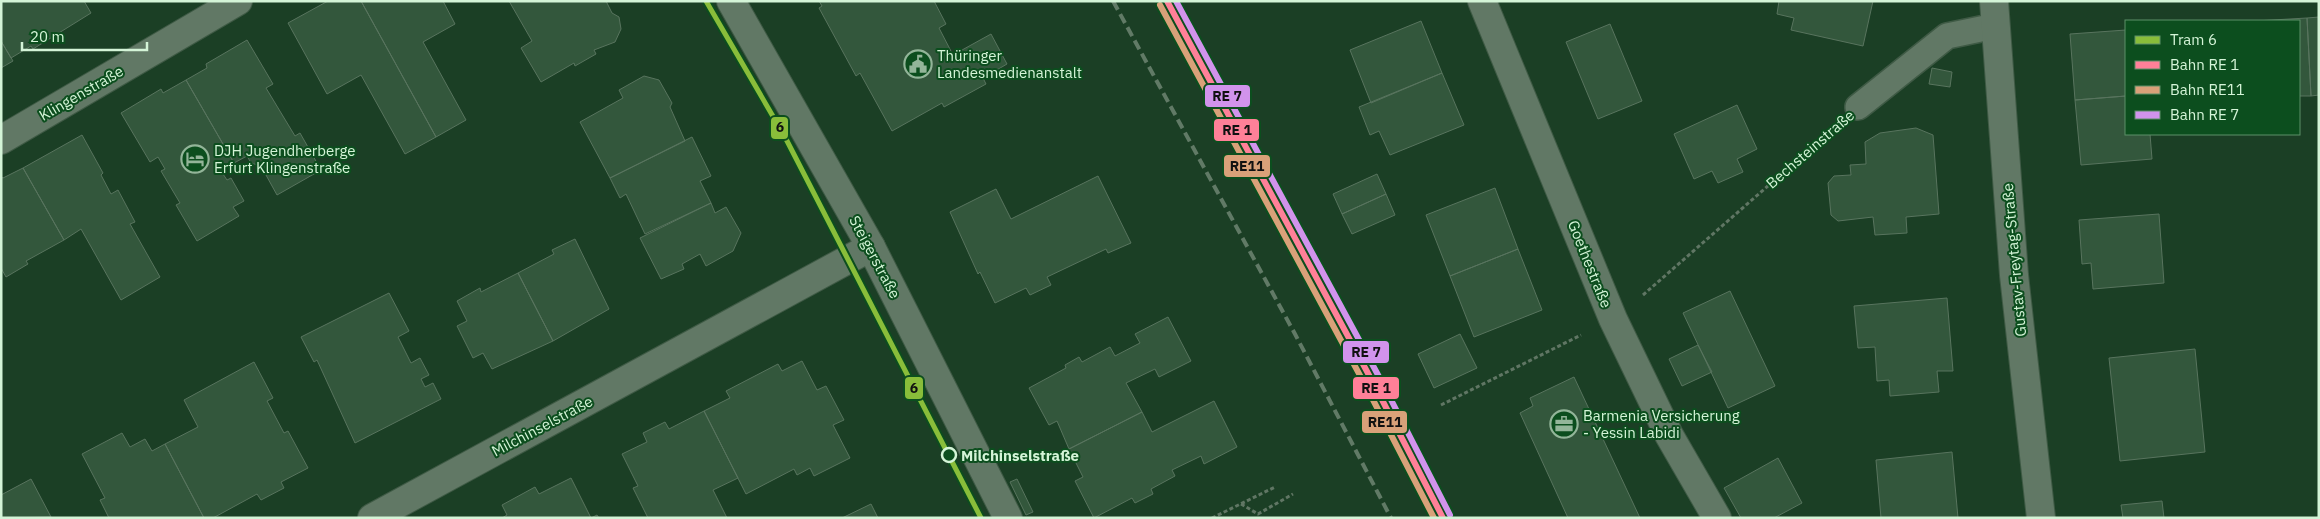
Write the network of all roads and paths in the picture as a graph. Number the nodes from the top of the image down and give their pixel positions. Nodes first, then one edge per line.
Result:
1 (238, 1) edge
2 (731, 1) edge
3 (1482, 1) edge
4 (1995, 14) edge
5 (1858, 107) joint
6 (1, 140) edge
7 (871, 248) junction
8 (1639, 299) dead end
9 (1589, 332) dead end
10 (1441, 405) dead end
11 (1275, 487) dead end
12 (1294, 494) dead end
13 (1241, 504) junction
14 (372, 518) edge
15 (1008, 518) edge
16 (1212, 518) edge
17 (1717, 518) edge
18 (2041, 518) edge

1 - 6 street, Klingenstraße
2 - 7 street, Steigerstraße
3 - 17 street, Goethestraße
4 - 5 lane, Bechsteinstraße
4 - 18 street, Gustav-Freytag-Straße
5 - 8 path, Bechsteinstraße
7 - 14 street, Milchinselstraße
7 - 15 street, Steigerstraße
9 - 10 path
11 - 13 path
12 - 13 path
13 - 16 path

